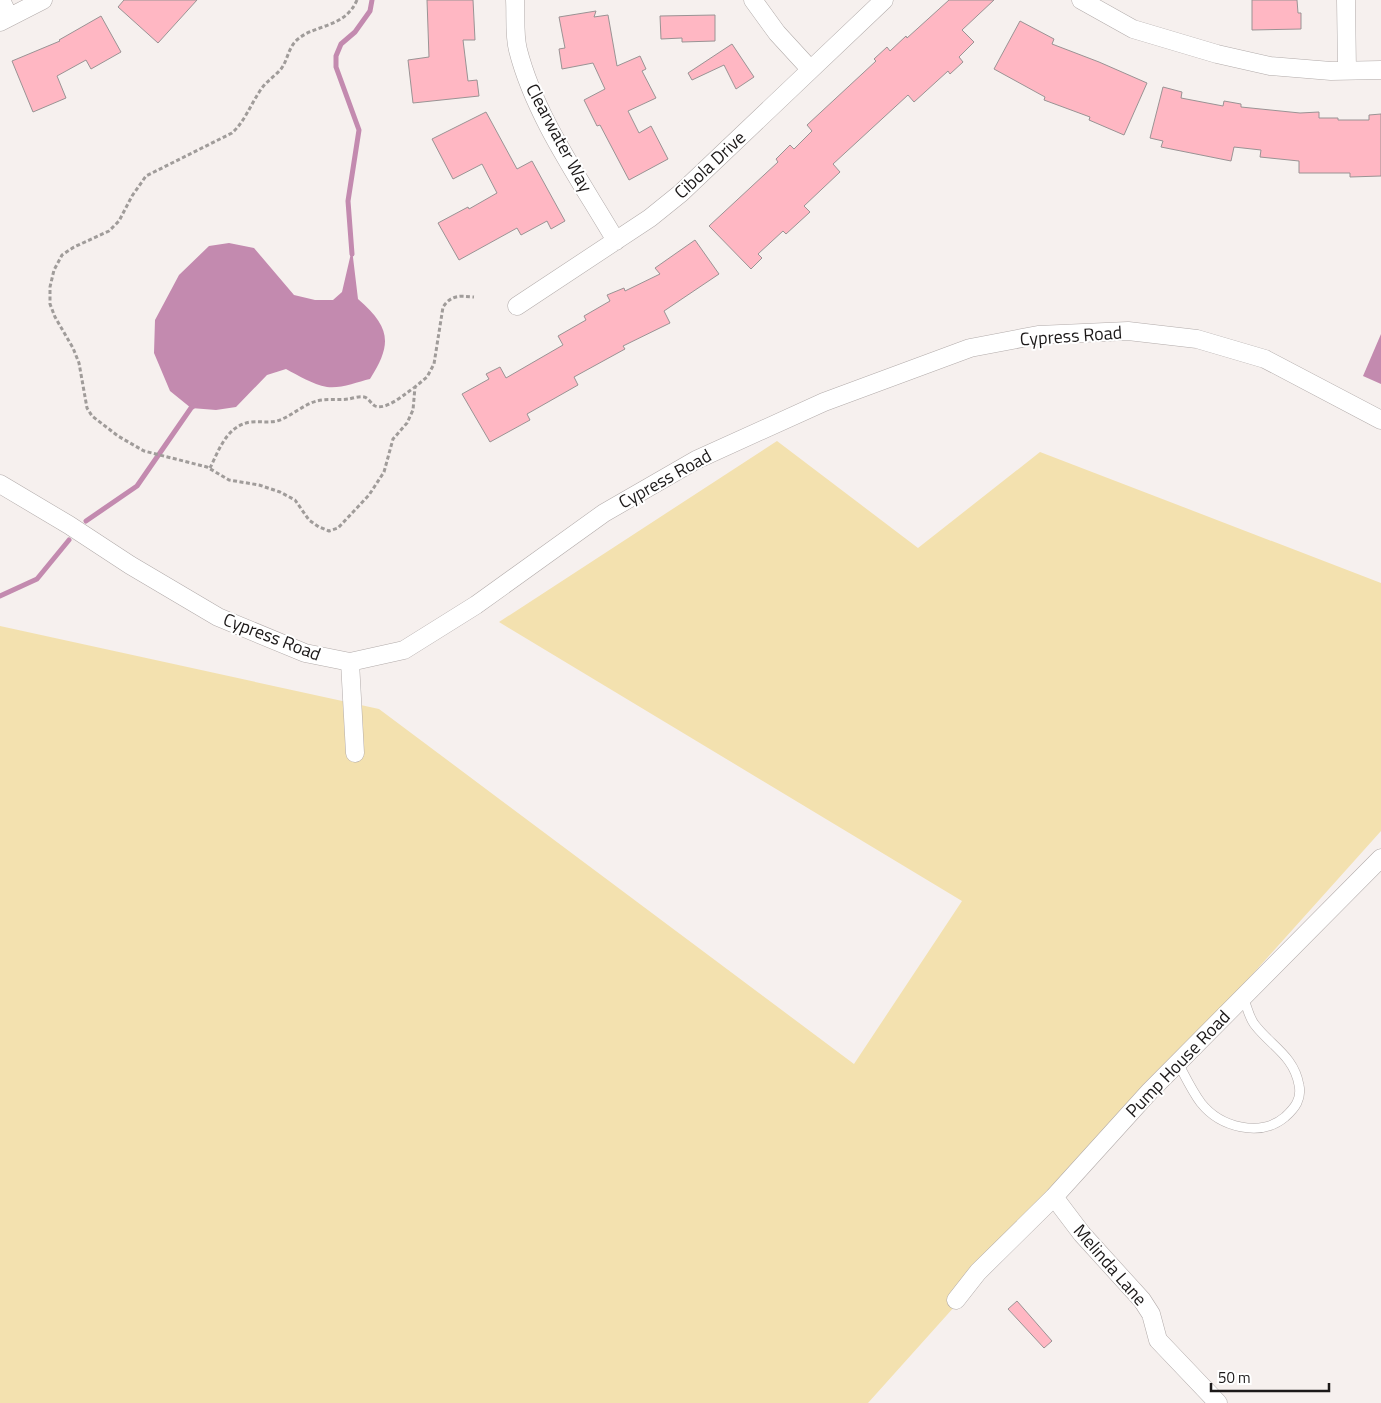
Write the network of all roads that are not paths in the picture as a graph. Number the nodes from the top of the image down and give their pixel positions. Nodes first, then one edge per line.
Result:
1 (1, 0) edge
2 (42, 0) edge
3 (515, 0) edge
4 (753, 0) edge
5 (884, 0) edge
6 (1081, 0) edge
7 (1346, 0) edge
8 (5, 20) edge
9 (810, 69) junction
10 (1347, 70) junction
11 (1381, 70) edge
12 (616, 241) junction
13 (517, 306) dead end
14 (1381, 420) edge
15 (0, 484) edge
16 (350, 662) junction
17 (355, 753) dead end
18 (1381, 858) edge
19 (1243, 997) junction
20 (1178, 1063) junction
21 (1054, 1197) junction
22 (956, 1300) dead end
23 (1218, 1403) edge

1 - 8 street
2 - 8 street
3 - 12 street, Clearwater Way
4 - 9 street
5 - 9 street, Cibola Drive
6 - 10 street
7 - 10 street
9 - 12 street, Cibola Drive
10 - 11 street
12 - 13 street, Cibola Drive
14 - 16 street, Cypress Road
15 - 16 street, Cypress Road
16 - 17 street
18 - 19 street, Pump House Road
19 - 20 street, Pump House Road
19 - 20 lane
20 - 21 street, Pump House Road
21 - 22 street, Pump House Road
21 - 23 street, Melinda Lane

